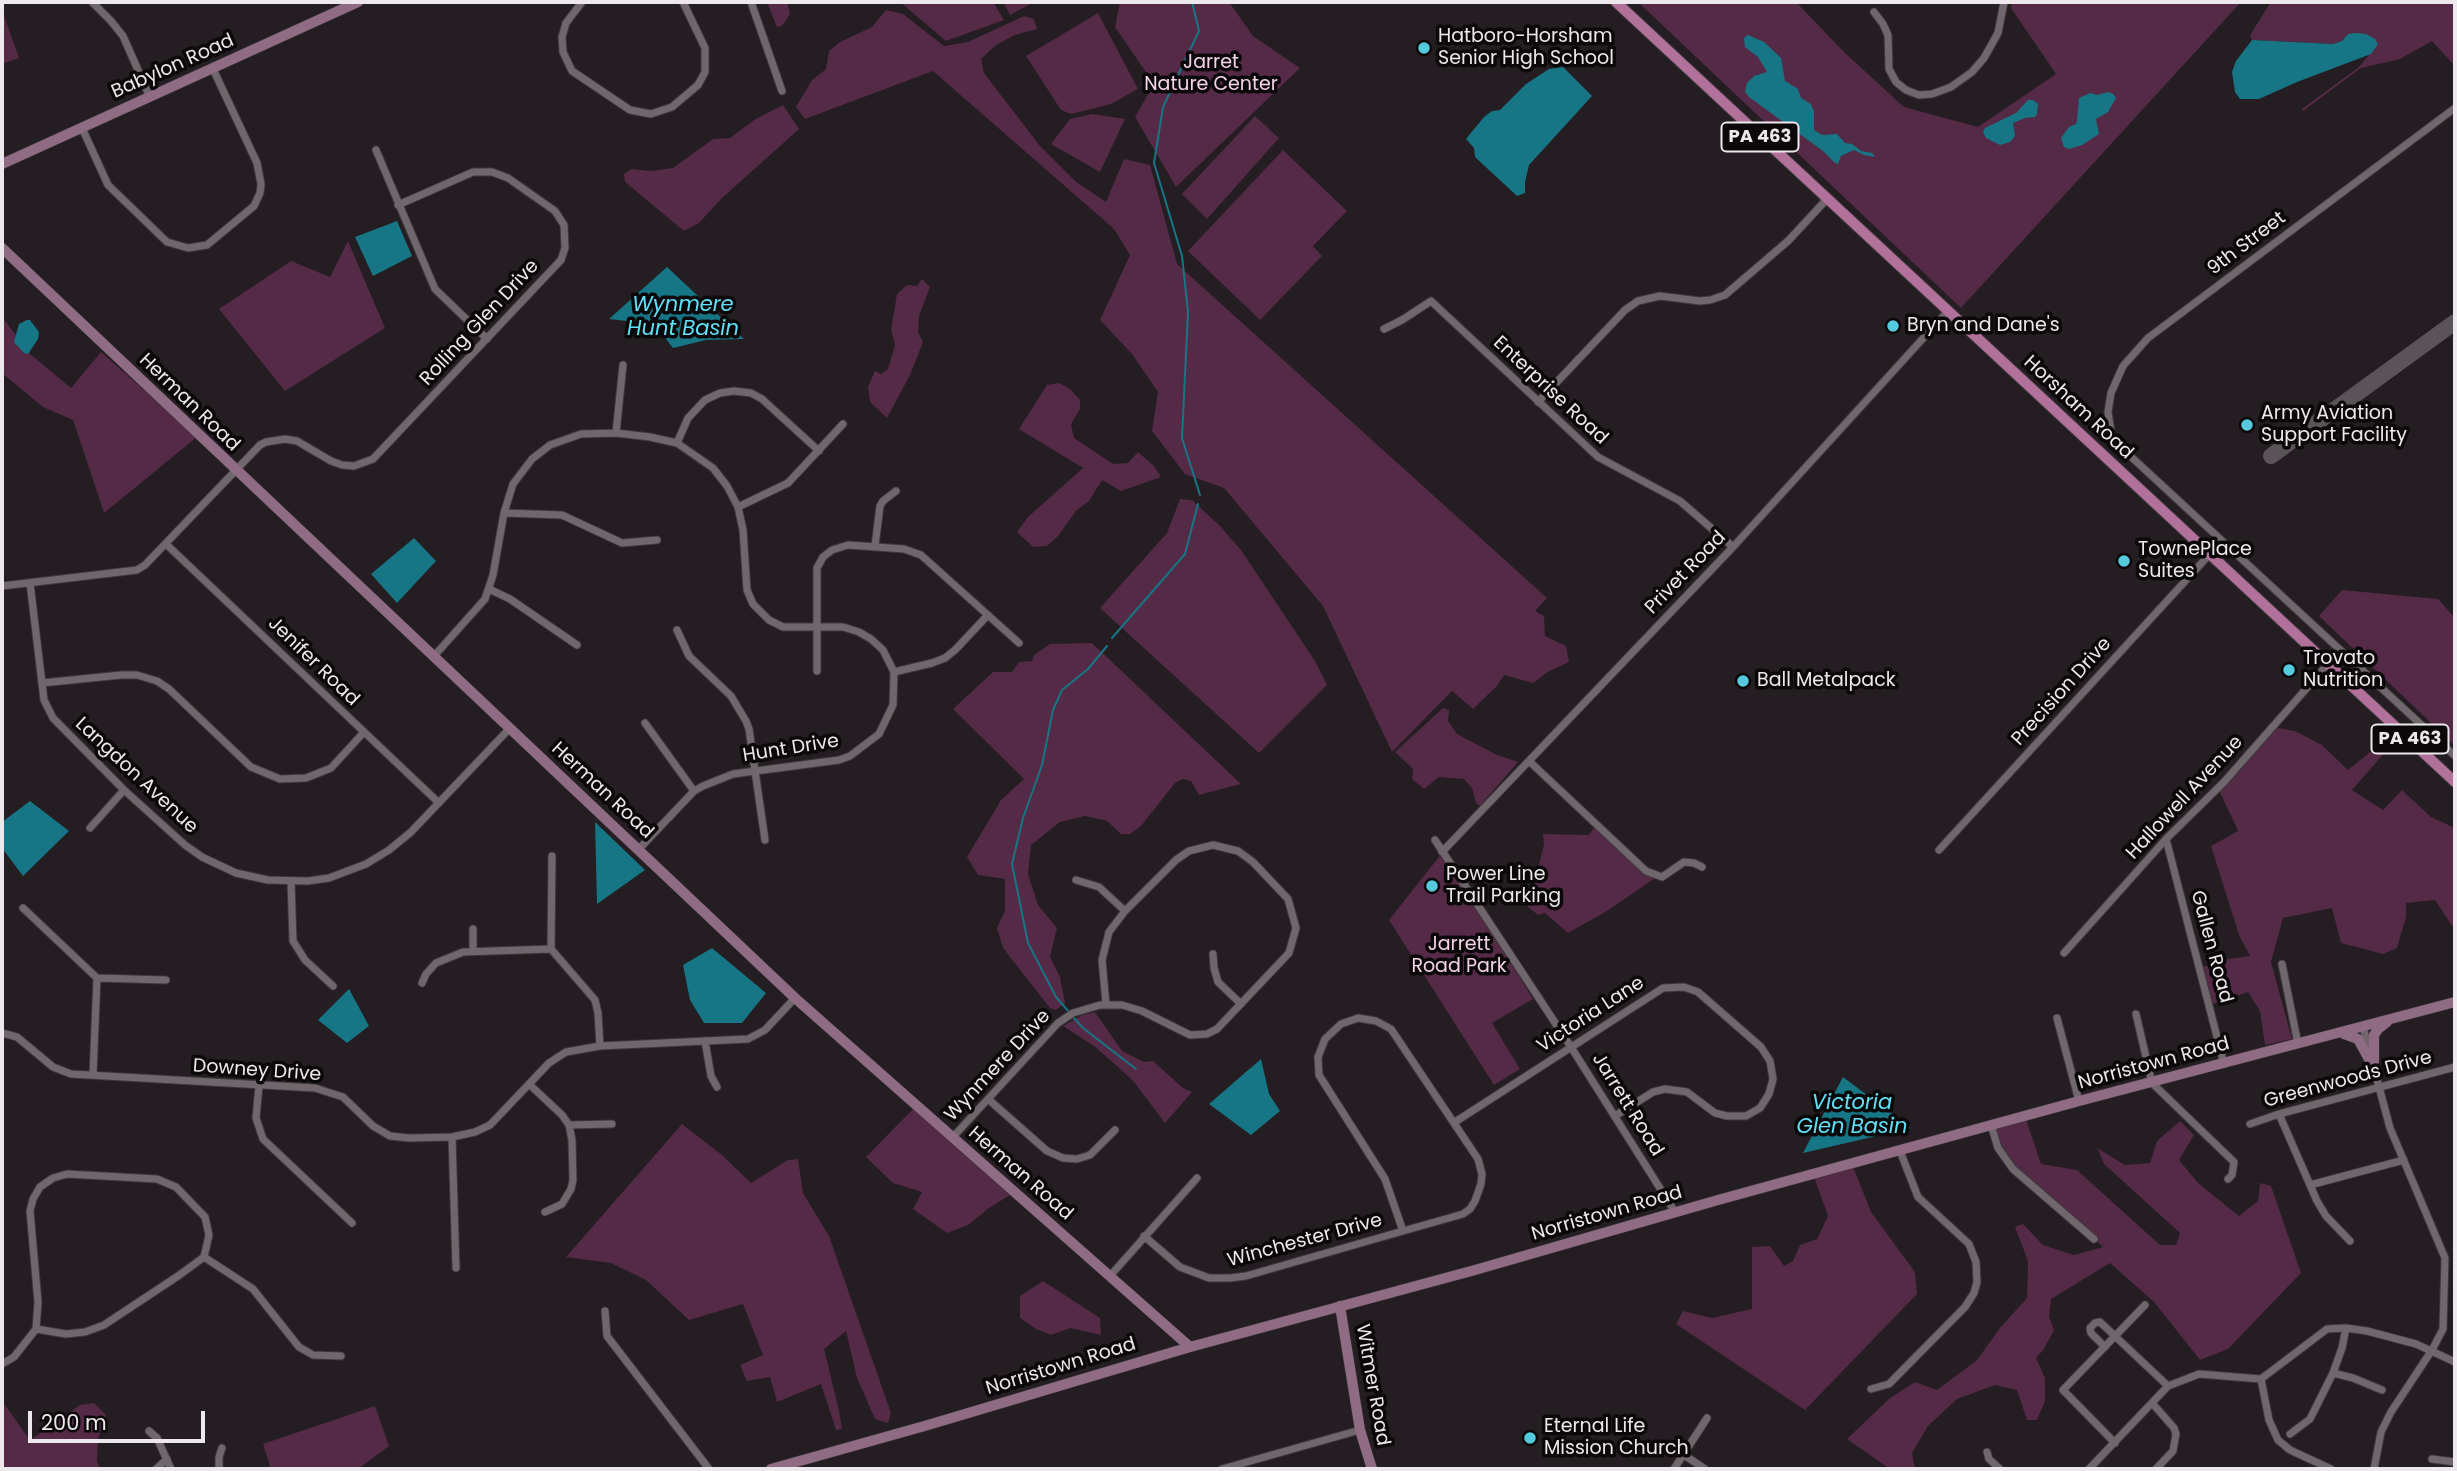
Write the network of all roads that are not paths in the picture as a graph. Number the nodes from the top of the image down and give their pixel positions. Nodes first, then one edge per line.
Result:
1 (92, 2) edge
2 (358, 2) edge
3 (582, 2) edge
4 (684, 2) edge
5 (751, 2) edge
6 (1616, 2) edge
7 (2004, 2) edge
8 (1874, 12) dead end
9 (213, 69) junction
10 (782, 91) dead end
11 (150, 97) junction
12 (2455, 108) edge
13 (82, 128) junction
14 (376, 150) dead end
15 (2, 164) edge
16 (1827, 199) junction
17 (398, 205) junction
18 (2, 248) edge
19 (1948, 311) junction
20 (1384, 328) dead end
21 (487, 339) junction
22 (623, 365) dead end
23 (1538, 402) junction
24 (843, 424) dead end
25 (616, 433) junction
26 (677, 443) junction
27 (819, 451) junction
28 (236, 471) junction
29 (897, 491) dead end
30 (738, 507) junction
31 (504, 513) junction
32 (657, 540) dead end
33 (166, 544) junction
34 (875, 546) junction
35 (1733, 547) junction
36 (2209, 555) junction
37 (30, 583) junction
38 (2, 586) edge
39 (489, 589) junction
40 (988, 615) junction
41 (819, 628) junction
42 (677, 630) dead end
43 (1019, 643) dead end
44 (577, 645) dead end
45 (435, 655) junction
46 (2328, 664) junction
47 (817, 671) dead end
48 (894, 672) junction
49 (43, 682) junction
50 (645, 723) dead end
51 (510, 728) junction
52 (364, 732) junction
53 (2455, 756) edge
54 (1530, 761) junction
55 (756, 771) junction
56 (2455, 782) edge
57 (124, 790) junction
58 (694, 791) junction
59 (439, 803) junction
60 (90, 828) dead end
61 (2166, 839) junction
62 (765, 840) dead end
63 (1435, 840) dead end
64 (639, 849) junction
65 (1938, 850) dead end
66 (1442, 852) junction
67 (552, 856) dead end
68 (1702, 867) dead end
69 (1076, 880) dead end
70 (291, 881) junction
71 (23, 908) dead end
72 (1125, 911) junction
73 (473, 929) dead end
74 (551, 949) junction
75 (473, 950) junction
76 (2064, 953) dead end
77 (1213, 954) dead end
78 (2282, 964) dead end
79 (97, 978) junction
80 (166, 980) dead end
81 (422, 983) dead end
82 (332, 986) dead end
83 (795, 998) junction
84 (2455, 1002) edge
85 (1107, 1004) junction
86 (1241, 1004) junction
87 (2136, 1014) dead end
88 (2057, 1018) dead end
89 (2390, 1020) junction
90 (2363, 1027) junction
91 (2, 1033) edge
92 (2333, 1035) junction
93 (705, 1041) junction
94 (2298, 1044) junction
95 (600, 1046) junction
96 (1571, 1046) junction
97 (2224, 1064) junction
98 (2455, 1067) edge
99 (2374, 1068) junction
100 (93, 1075) junction
101 (2152, 1083) junction
102 (529, 1084) junction
103 (259, 1086) junction
104 (718, 1087) dead end
105 (2379, 1087) junction
106 (988, 1099) junction
107 (2079, 1101) junction
108 (2279, 1114) junction
109 (1615, 1116) junction
110 (1455, 1122) junction
111 (612, 1124) dead end
112 (2250, 1124) dead end
113 (569, 1125) junction
114 (1991, 1125) junction
115 (1115, 1130) dead end
116 (452, 1137) junction
117 (952, 1138) junction
118 (1900, 1151) junction
119 (2404, 1160) junction
120 (1197, 1178) dead end
121 (2228, 1179) dead end
122 (2310, 1185) junction
123 (545, 1212) dead end
124 (1675, 1212) junction
125 (352, 1223) dead end
126 (1403, 1231) junction
127 (1144, 1236) junction
128 (2094, 1240) dead end
129 (2350, 1241) dead end
130 (204, 1257) junction
131 (2445, 1258) junction
132 (2455, 1258) edge
133 (456, 1268) dead end
134 (1110, 1276) junction
135 (2145, 1305) dead end
136 (1340, 1306) junction
137 (605, 1311) dead end
138 (2346, 1328) junction
139 (36, 1329) junction
140 (2115, 1336) junction
141 (2105, 1346) junction
142 (1190, 1347) junction
143 (2432, 1350) junction
144 (341, 1356) dead end
145 (2455, 1362) edge
146 (2, 1364) edge
147 (2333, 1373) junction
148 (2261, 1379) junction
149 (2168, 1386) junction
150 (1871, 1389) dead end
151 (2382, 1390) dead end
152 (2153, 1404) junction
153 (1707, 1418) dead end
154 (1360, 1430) junction
155 (149, 1431) dead end
156 (2291, 1434) dead end
157 (2115, 1443) junction
158 (222, 1448) dead end
159 (1987, 1452) dead end
160 (1684, 1455) junction
161 (166, 1459) junction
162 (2432, 1459) dead end
163 (2455, 1462) edge
164 (156, 1469) edge
165 (171, 1469) edge
166 (219, 1469) edge
167 (709, 1469) edge
168 (771, 1469) edge
169 (1222, 1469) edge
170 (1372, 1469) edge
171 (1674, 1469) edge
172 (1705, 1469) edge
173 (2000, 1469) edge
174 (2089, 1469) edge
175 (2156, 1469) edge
176 (2330, 1469) edge
177 (2374, 1469) edge

1 - 11 street
2 - 9 street, Babylon Road
3 - 4 street
5 - 10 street
6 - 16 main road, Horsham Road / PA 463
7 - 8 street
9 - 11 street, Babylon Road
9 - 13 street
11 - 13 street, Babylon Road
12 - 53 street, 9th Street
13 - 15 street, Babylon Road
14 - 17 street
16 - 19 main road, Horsham Road / PA 463
16 - 23 street
17 - 21 street
17 - 21 street, Rolling Glen Drive
18 - 28 street, Herman Road
19 - 35 street, Privet Road
19 - 36 main road, Horsham Road / PA 463
20 - 23 street, Enterprise Road
21 - 28 street, Rolling Glen Drive
22 - 25 street
23 - 35 street, Enterprise Road
24 - 27 street
25 - 26 street
25 - 31 street
26 - 27 street
26 - 30 street
27 - 30 street
28 - 33 street, Rolling Glen Drive
28 - 45 street, Herman Road
29 - 34 street
30 - 41 street
31 - 32 street
31 - 39 street
33 - 37 street, Rolling Glen Drive
33 - 52 street, Jenifer Road
34 - 40 street
34 - 41 street
35 - 54 street, Privet Road
36 - 46 main road, Horsham Road / PA 463
36 - 65 street, Precision Drive
37 - 38 street, Rolling Glen Drive
37 - 49 street, Langdon Avenue
39 - 44 street
39 - 45 street
40 - 43 street
40 - 48 street
41 - 47 street
41 - 48 street
42 - 55 street
45 - 51 street, Herman Road
46 - 56 main road, Horsham Road / PA 463
46 - 61 street, Hallowell Avenue
48 - 55 street, Hunt Drive
49 - 52 street
49 - 57 street, Langdon Avenue
50 - 58 street
51 - 59 street, Langdon Avenue
51 - 64 street, Herman Road
52 - 59 street, Jenifer Road
54 - 66 street, Privet Road
54 - 68 street
55 - 58 street, Hunt Drive
55 - 62 street
57 - 60 street
57 - 70 street, Langdon Avenue
58 - 64 street, Hunt Drive
59 - 70 street, Langdon Avenue
61 - 76 street, Hallowell Avenue
61 - 97 street, Gallen Road
63 - 66 street, Jarrett Road
64 - 83 street, Herman Road
66 - 96 street, Jarrett Road
67 - 74 street
69 - 72 street
70 - 82 street
71 - 79 street
72 - 85 street, Wynmere Drive
72 - 86 street, Wynmere Drive
73 - 75 street
74 - 75 street
74 - 95 street
75 - 81 street
77 - 86 street
78 - 94 street
79 - 80 street
79 - 100 street
83 - 93 street, Downey Drive
83 - 117 street, Herman Road
84 - 89 street, Norristown Road
85 - 86 street, Wynmere Drive
85 - 106 street, Wynmere Drive
87 - 101 street
88 - 107 street
89 - 90 street, Norristown Road
89 - 99 street
90 - 92 street, Norristown Road
90 - 99 street
91 - 100 street, Downey Drive
92 - 94 street, Norristown Road
92 - 99 street
93 - 95 street, Downey Drive
93 - 104 street
94 - 97 street, Norristown Road
95 - 102 street, Downey Drive
96 - 109 street, Jarrett Road
96 - 109 street, Victoria Lane
96 - 110 street, Victoria Lane
97 - 101 street, Norristown Road
98 - 105 street, Greenwoods Drive
99 - 105 street
100 - 103 street, Downey Drive
101 - 107 street, Norristown Road
101 - 121 street
102 - 113 street
102 - 116 street, Downey Drive
103 - 116 street, Downey Drive
103 - 125 street
105 - 108 street, Greenwoods Drive
105 - 119 street
106 - 115 street
106 - 117 street, Wynmere Drive
107 - 114 street, Norristown Road
108 - 112 street, Greenwoods Drive
108 - 122 street
109 - 124 street, Jarrett Road
110 - 126 street, Winchester Drive
110 - 126 street, Winchester Drive
111 - 113 street
113 - 123 street
114 - 118 street, Norristown Road
114 - 128 street
116 - 133 street
117 - 134 street, Herman Road
118 - 124 street, Norristown Road
118 - 150 street
119 - 122 street
119 - 131 street
120 - 127 street
122 - 129 street
124 - 136 street, Norristown Road
126 - 127 street, Winchester Drive
127 - 134 street
130 - 139 street
130 - 139 street
130 - 144 street
131 - 132 street
131 - 143 street
134 - 142 street, Herman Road
135 - 140 street
136 - 142 street, Norristown Road
136 - 154 street, Witmer Road
137 - 167 street
138 - 143 street
138 - 147 street
138 - 148 street
139 - 146 street
140 - 141 street
140 - 141 street
140 - 149 street
141 - 157 street
142 - 168 street, Norristown Road
143 - 145 street
143 - 177 street
147 - 151 street
147 - 156 street
148 - 149 street
148 - 176 street
149 - 152 street
152 - 157 street
152 - 175 street
153 - 160 street
154 - 169 street
154 - 170 street, Witmer Road
155 - 161 street
157 - 174 street
158 - 166 street
159 - 173 street
160 - 171 street
160 - 172 street
161 - 164 street
161 - 165 street
162 - 163 street

